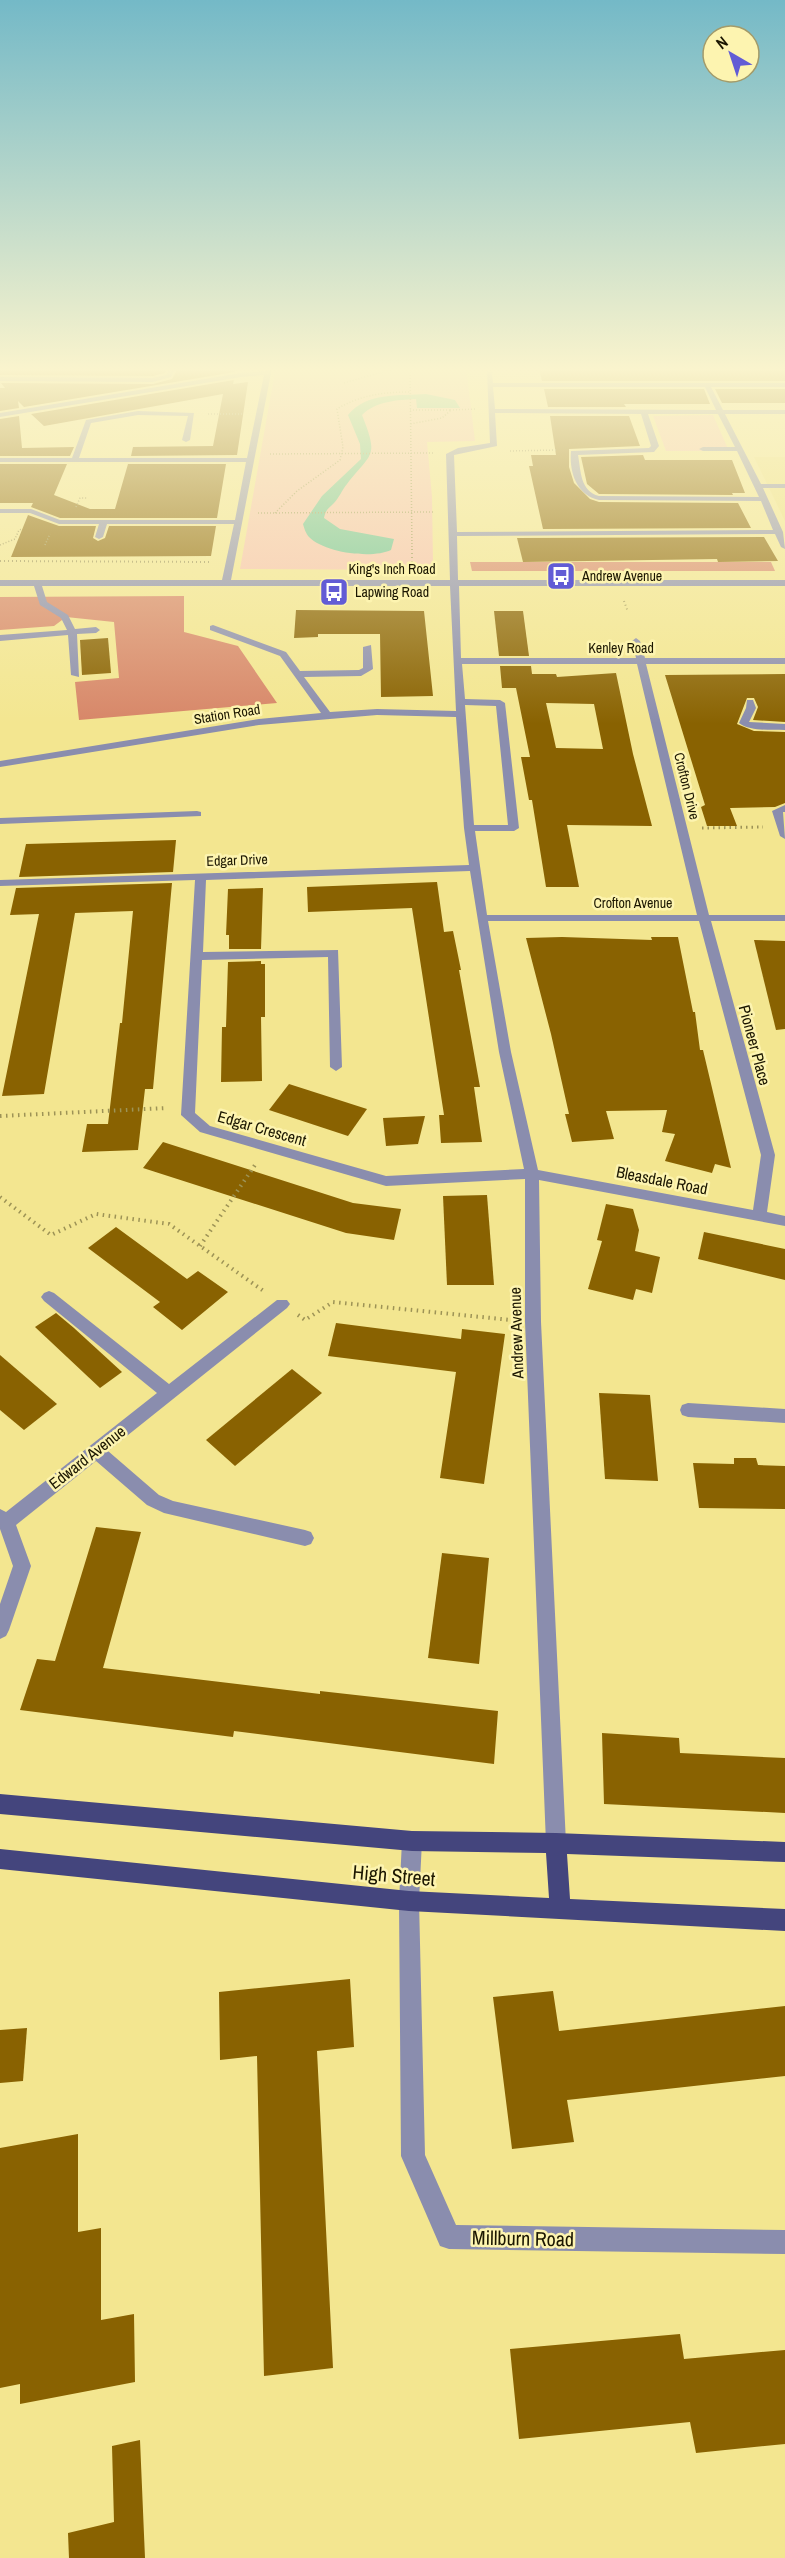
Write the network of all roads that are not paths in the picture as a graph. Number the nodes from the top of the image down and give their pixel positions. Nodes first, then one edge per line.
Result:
1 (244, 485) edge
2 (452, 485) edge
3 (580, 485) edge
4 (758, 486) joint
5 (785, 486) edge
6 (764, 499) junction
7 (0, 511) edge
8 (104, 522) junction
9 (238, 522) junction
10 (779, 532) junction
11 (454, 534) junction
12 (99, 537) dead end
13 (785, 547) edge
14 (0, 583) edge
15 (38, 583) junction
16 (226, 583) junction
17 (455, 583) junction
18 (785, 584) edge
19 (213, 628) dead end
20 (96, 630) dead end
21 (72, 632) junction
22 (0, 638) edge
23 (636, 641) dead end
24 (368, 647) dead end
25 (457, 661) junction
26 (641, 661) junction
27 (785, 662) edge
28 (297, 674) junction
29 (76, 675) dead end
30 (750, 702) dead end
31 (459, 708) junction
32 (327, 715) junction
33 (785, 727) edge
34 (0, 764) edge
35 (785, 808) edge
36 (196, 814) dead end
37 (0, 821) edge
38 (470, 828) junction
39 (784, 831) edge
40 (475, 868) junction
41 (201, 876) junction
42 (0, 883) edge
43 (482, 918) junction
44 (704, 918) junction
45 (785, 918) edge
46 (197, 956) junction
47 (336, 1067) dead end
48 (532, 1174) junction
49 (759, 1216) junction
50 (785, 1221) edge
51 (49, 1296) dead end
52 (282, 1304) road end
53 (168, 1393) junction
54 (688, 1410) dead end
55 (785, 1416) edge
56 (96, 1450) junction
57 (3, 1519) edge
58 (305, 1538) dead end
59 (0, 1630) edge
60 (0, 1804) edge
61 (412, 1841) junction
62 (556, 1843) junction
63 (785, 1852) edge
64 (0, 1858) edge
65 (409, 1901) junction
66 (560, 1909) junction
67 (785, 1920) edge
68 (785, 2242) edge

1 - 9 street
2 - 11 street, Andrew Avenue
3 - 6 street
4 - 5 street
4 - 6 street
6 - 10 street
7 - 8 street
8 - 9 street
8 - 12 street
9 - 16 street
10 - 11 street
10 - 13 street
11 - 17 street, Andrew Avenue
14 - 15 street, King's Inch Road
15 - 16 street, King's Inch Road
15 - 21 street
16 - 17 street, King's Inch Road
17 - 18 street, King's Inch Road
17 - 25 street, Andrew Avenue
19 - 28 street
20 - 21 street
21 - 22 street
21 - 29 street
23 - 26 street, Crofton Drive
24 - 28 street
25 - 26 street, Kenley Road
25 - 31 street, Andrew Avenue
26 - 27 street, Kenley Road
26 - 44 street, Crofton Drive
28 - 32 street
30 - 33 street
31 - 32 street, Station Road
31 - 38 street, Andrew Avenue
31 - 38 street
32 - 34 street, Station Road
35 - 39 street
36 - 37 street
38 - 40 street, Andrew Avenue
40 - 41 street, Edgar Drive
40 - 43 street, Andrew Avenue
41 - 42 street, Edgar Drive
41 - 46 street
43 - 44 street, Crofton Avenue
43 - 48 street, Andrew Avenue
44 - 45 street, Crofton Avenue
44 - 49 street, Pioneer Place
46 - 47 street
46 - 48 street, Edgar Crescent
48 - 49 street, Bleasdale Road
48 - 62 street, Andrew Avenue
49 - 50 street, Bleasdale Road
51 - 53 street
52 - 53 street, Edward Avenue
53 - 56 street, Edward Avenue
54 - 55 street
56 - 57 street, Edward Avenue
56 - 58 street
57 - 59 street
60 - 61 main road, High Street
61 - 62 main road, High Street
61 - 65 street, Millburn Road
62 - 63 main road, High Street
62 - 66 main road
64 - 65 main road, High Street
65 - 66 main road, High Street
65 - 68 street, Millburn Road
66 - 67 main road, High Street

